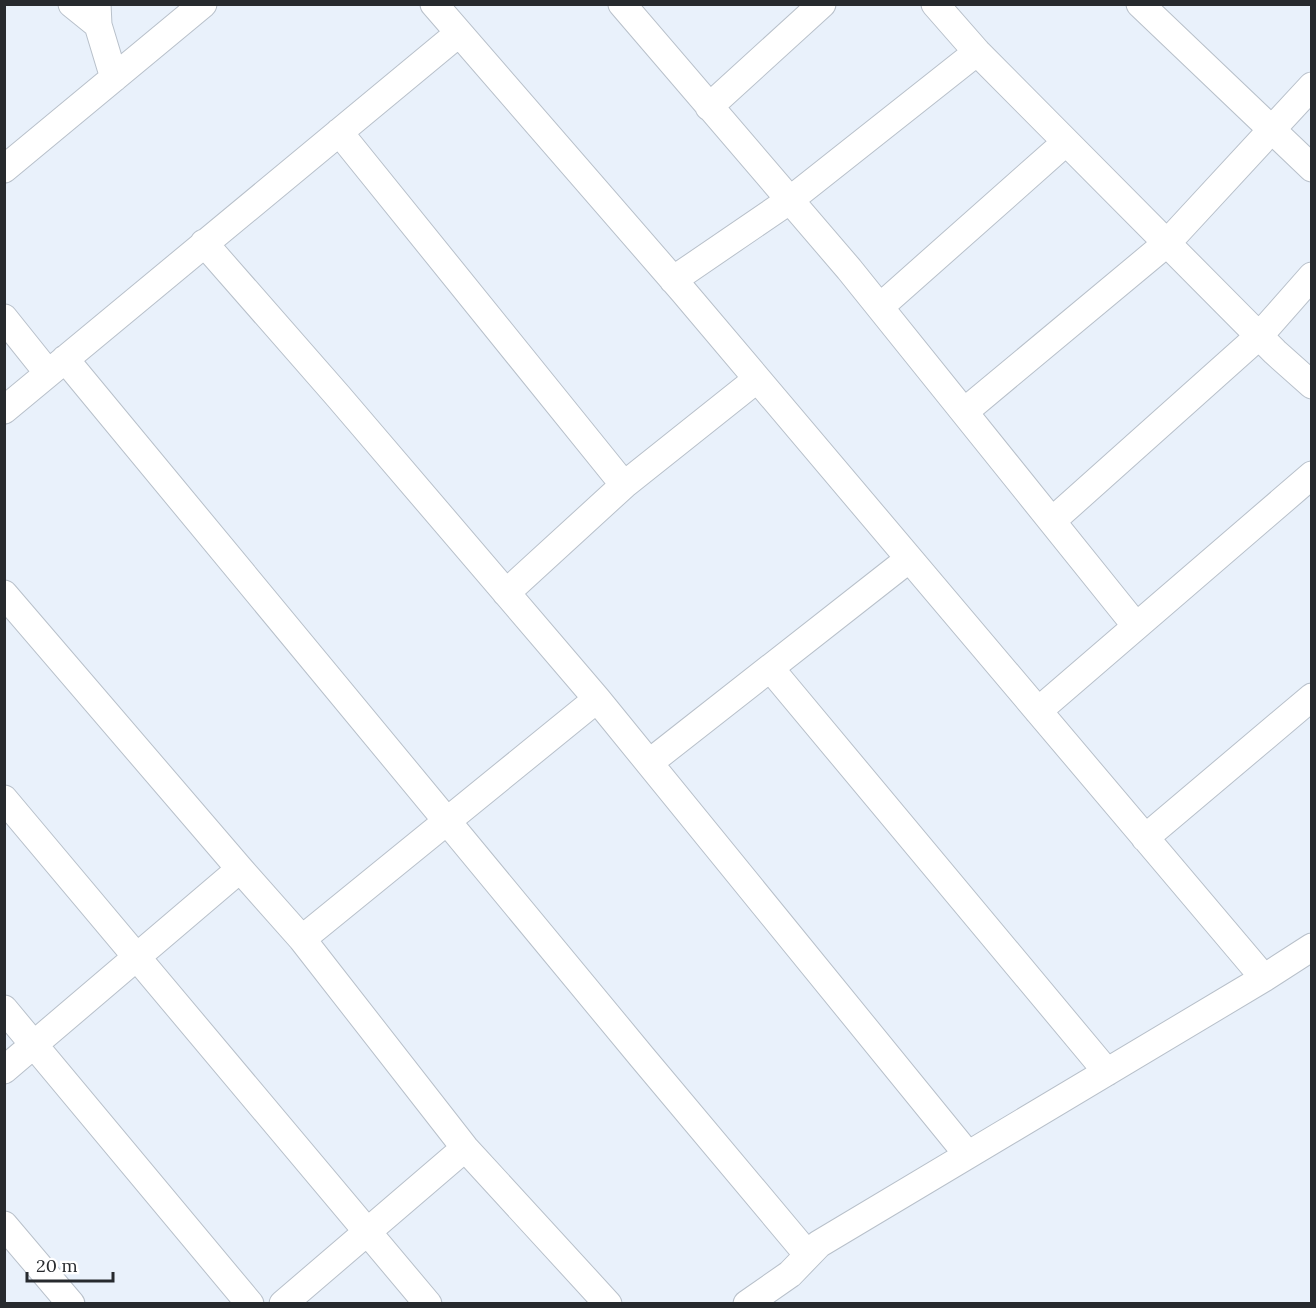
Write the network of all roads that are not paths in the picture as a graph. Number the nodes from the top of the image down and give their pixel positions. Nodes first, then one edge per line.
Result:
1 (72, 4) edge
2 (203, 4) edge
3 (622, 4) edge
4 (822, 4) edge
5 (935, 4) edge
6 (1140, 4) edge
7 (435, 5) edge
8 (98, 15) edge
9 (459, 33) junction
10 (977, 52) junction
11 (114, 78) junction
12 (1311, 86) edge
13 (710, 107) junction
14 (1272, 129) junction
15 (339, 132) junction
16 (1066, 142) junction
17 (1311, 168) edge
18 (4, 170) edge
19 (790, 200) junction
20 (204, 243) junction
21 (1167, 243) junction
22 (1311, 276) edge
23 (673, 280) junction
24 (880, 307) junction
25 (4, 318) edge
26 (1259, 336) junction
27 (56, 366) junction
28 (757, 379) junction
29 (1311, 385) edge
30 (4, 410) edge
31 (964, 412) junction
32 (1311, 476) edge
33 (624, 485) junction
34 (1052, 521) junction
35 (909, 559) junction
36 (506, 593) junction
37 (8, 606) edge
38 (1137, 626) junction
39 (770, 668) junction
40 (1311, 697) edge
41 (597, 699) junction
42 (1038, 711) junction
43 (649, 764) junction
44 (4, 799) edge
45 (447, 820) junction
46 (1145, 838) junction
47 (240, 869) junction
48 (302, 939) junction
49 (1311, 947) edge
50 (137, 958) junction
51 (1264, 978) junction
52 (4, 1009) edge
53 (34, 1045) junction
54 (4, 1070) edge
55 (1107, 1072) junction
56 (465, 1148) junction
57 (968, 1155) junction
58 (4, 1225) edge
59 (368, 1231) junction
60 (808, 1255) junction
61 (71, 1304) edge
62 (250, 1304) edge
63 (283, 1304) edge
64 (428, 1304) edge
65 (608, 1304) edge
66 (747, 1304) edge

1 - 8 street
2 - 11 street
3 - 13 street
4 - 13 street
5 - 10 street
6 - 14 street
7 - 9 street
8 - 11 street
9 - 15 street
9 - 23 street
10 - 16 street
10 - 19 street
11 - 18 street
12 - 14 street
13 - 19 street
14 - 17 street
14 - 21 street
15 - 20 street
15 - 33 street
16 - 21 street
16 - 24 street
19 - 23 street
19 - 24 street
20 - 27 street
20 - 36 street
21 - 26 street
21 - 31 street
22 - 26 street
23 - 28 street
24 - 31 street
25 - 27 street
26 - 29 street
26 - 34 street
27 - 30 street
27 - 45 street
28 - 33 street
28 - 35 street
31 - 34 street
32 - 38 street
33 - 36 street
34 - 38 street
35 - 39 street
35 - 42 street
36 - 41 street
37 - 47 street
38 - 42 street
39 - 43 street
39 - 55 street
40 - 46 street
41 - 43 street
41 - 45 street
42 - 46 street
43 - 57 street
44 - 50 street
45 - 48 street
45 - 60 street
46 - 51 street
47 - 48 street
47 - 50 street
48 - 56 street
49 - 51 street
50 - 53 street
50 - 59 street
51 - 55 street
52 - 53 street
53 - 54 street
53 - 62 street
55 - 57 street
56 - 59 street
56 - 65 street
57 - 60 street
58 - 61 street
59 - 63 street
59 - 64 street
60 - 66 street

